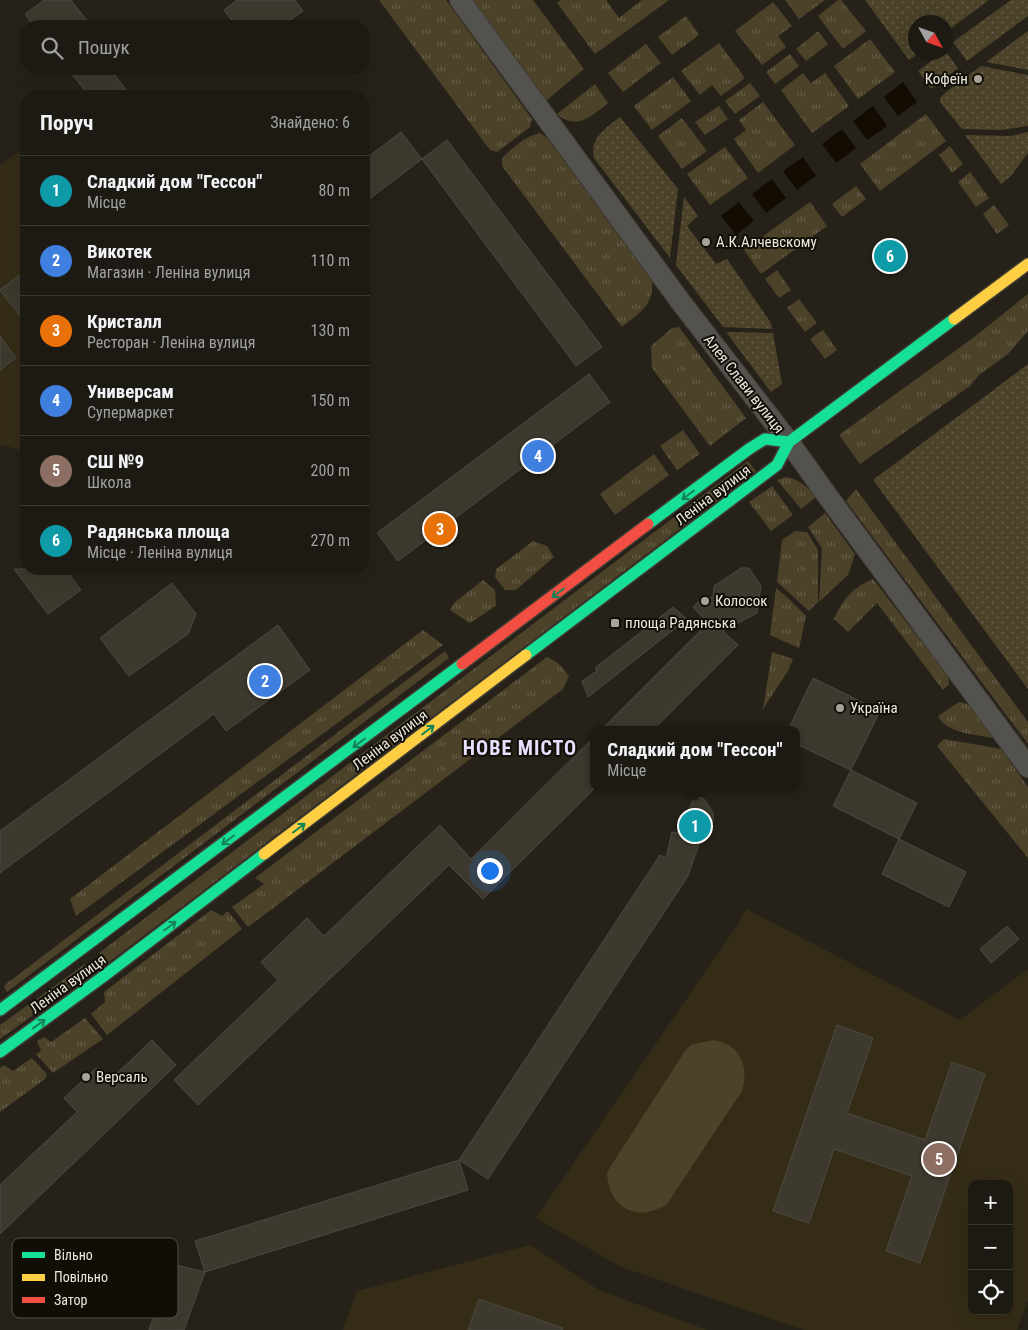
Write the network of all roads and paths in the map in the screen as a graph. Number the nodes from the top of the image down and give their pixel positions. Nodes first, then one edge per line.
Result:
1 (460, 0) edge
2 (1028, 264) edge
3 (789, 442) junction
4 (1028, 767) edge
5 (0, 1010) edge
6 (0, 1052) edge

1 - 3 street, Алея Слави вулиця
2 - 3 street, Леніна вулиця
3 - 4 street, Алея Слави вулиця
3 -> 5 street, Леніна вулиця
6 -> 3 street, Леніна вулиця

